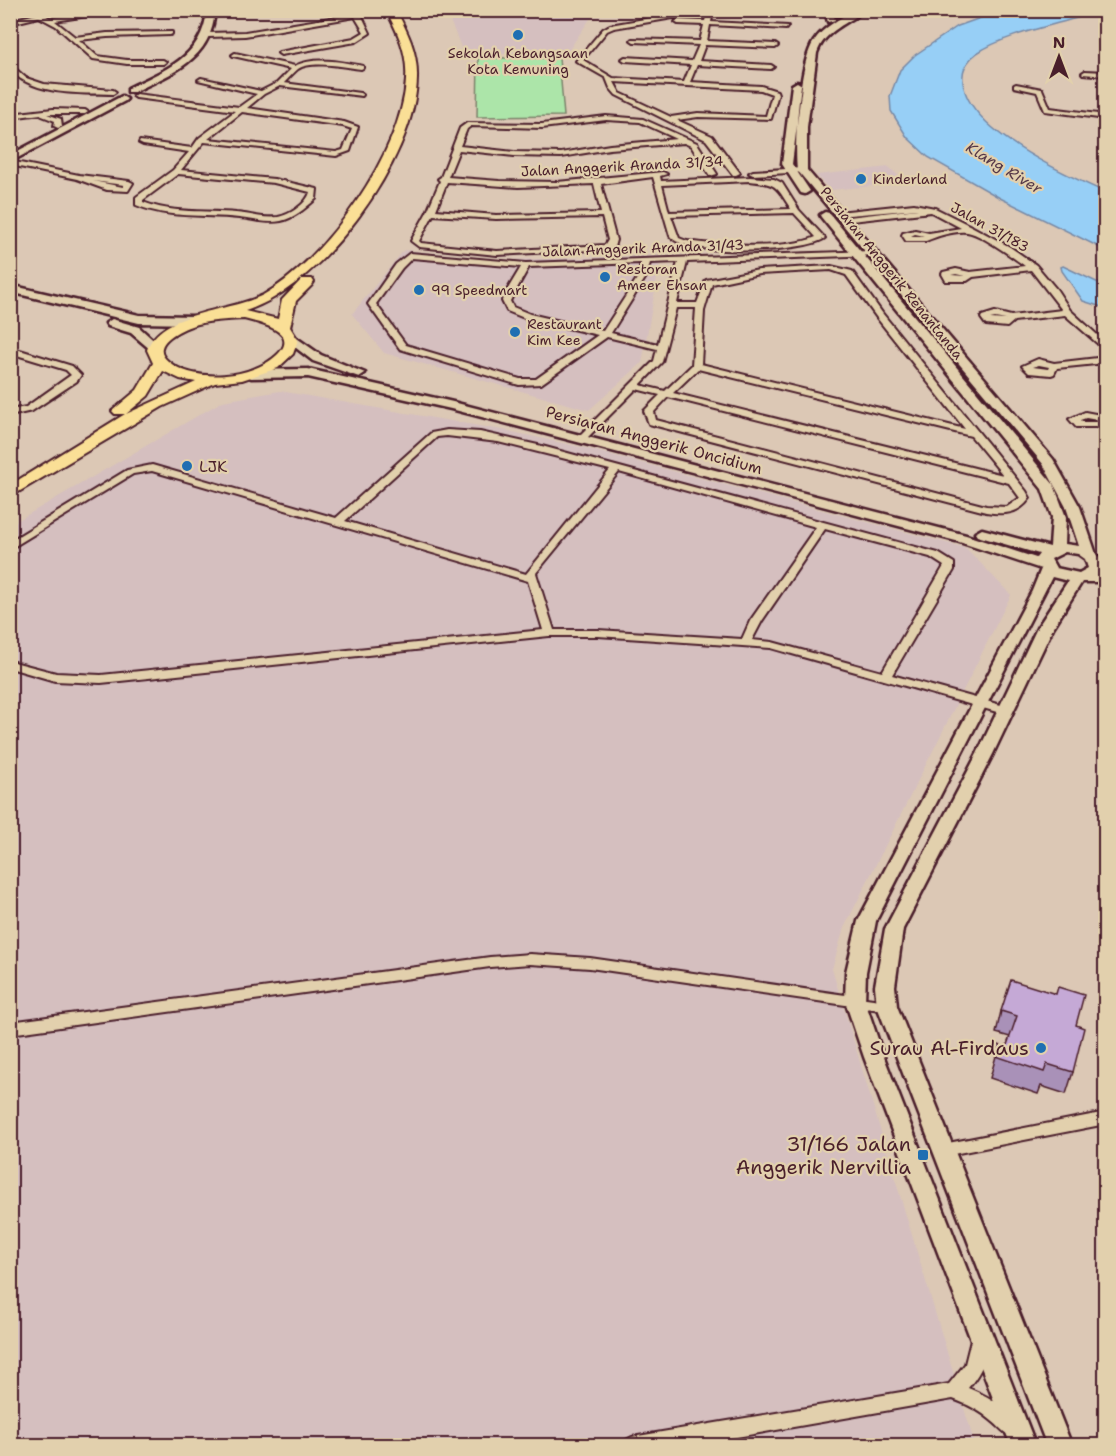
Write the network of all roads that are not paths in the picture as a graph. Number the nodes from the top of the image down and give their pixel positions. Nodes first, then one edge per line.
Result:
1 (123, 10) edge
2 (211, 10) edge
3 (391, 10) edge
4 (402, 10) edge
5 (756, 10) edge
6 (820, 10) edge
7 (861, 10) edge
8 (39, 13) edge
9 (356, 13) edge
10 (710, 13) junction
11 (843, 15) edge
12 (50, 20) junction
13 (10, 21) edge
14 (678, 22) dead end
15 (709, 23) junction
16 (786, 27) dead end
17 (170, 33) dead end
18 (208, 35) junction
19 (74, 39) junction
20 (634, 40) dead end
21 (703, 43) junction
22 (775, 46) dead end
23 (281, 53) dead end
24 (235, 55) dead end
25 (625, 59) dead end
26 (164, 62) dead end
27 (694, 63) junction
28 (10, 66) edge
29 (361, 67) dead end
30 (771, 67) dead end
31 (296, 68) junction
32 (1085, 73) dead end
33 (1106, 74) edge
34 (24, 79) junction
35 (201, 80) dead end
36 (612, 80) junction
37 (13, 83) dead end
38 (279, 84) junction
39 (686, 84) junction
40 (1016, 86) dead end
41 (133, 93) junction
42 (262, 93) junction
43 (360, 95) dead end
44 (116, 96) junction
45 (240, 110) junction
46 (85, 112) junction
47 (34, 113) junction
48 (10, 116) edge
49 (1106, 117) edge
50 (670, 119) junction
51 (58, 126) junction
52 (202, 140) junction
53 (684, 141) junction
54 (143, 143) dead end
55 (458, 148) junction
56 (192, 150) junction
57 (10, 152) edge
58 (10, 161) edge
59 (789, 170) junction
60 (802, 170) junction
61 (176, 172) junction
62 (736, 173) junction
63 (713, 174) junction
64 (79, 177) junction
65 (657, 178) junction
66 (442, 179) junction
67 (597, 182) junction
68 (795, 211) junction
69 (431, 212) junction
70 (668, 214) junction
71 (605, 215) junction
72 (841, 217) junction
73 (970, 229) junction
74 (929, 235) dead end
75 (872, 253) junction
76 (856, 254) junction
77 (683, 260) junction
78 (646, 261) junction
79 (526, 265) junction
80 (1033, 267) junction
81 (970, 274) dead end
82 (10, 288) edge
83 (10, 298) edge
84 (671, 305) junction
85 (701, 306) junction
86 (1067, 312) junction
87 (200, 319) junction
88 (1011, 319) dead end
89 (287, 333) junction
90 (606, 334) junction
91 (155, 347) junction
92 (660, 347) junction
93 (1106, 348) edge
94 (10, 351) edge
95 (1106, 360) edge
96 (160, 364) junction
97 (696, 366) junction
98 (1054, 366) dead end
99 (251, 374) junction
100 (217, 379) junction
101 (634, 386) junction
102 (668, 394) junction
103 (10, 413) edge
104 (972, 433) junction
105 (586, 434) junction
106 (617, 468) junction
107 (10, 478) edge
108 (1009, 480) junction
109 (10, 492) edge
110 (338, 522) junction
111 (822, 526) junction
112 (10, 546) edge
113 (1049, 559) junction
114 (1096, 560) edge
115 (1081, 577) junction
116 (531, 578) junction
117 (1106, 578) edge
118 (549, 633) junction
119 (746, 642) junction
120 (10, 664) edge
121 (885, 676) junction
122 (980, 704) junction
123 (1004, 710) junction
124 (855, 1001) junction
125 (887, 1006) junction
126 (10, 1028) edge
127 (1106, 1118) edge
128 (943, 1150) junction
129 (978, 1325) junction
130 (953, 1391) junction
131 (632, 1446) edge
132 (1024, 1446) edge
133 (1060, 1446) edge

1 - 12 street
2 - 18 main road
3 - 87 main road
4 - 89 main road
5 - 10 street
6 - 11 main road
7 - 11 main road
8 - 12 street
8 - 13 street
9 - 18 street
9 - 23 street
10 - 15 street
10 - 36 street
11 - 59 main road
11 - 60 main road
12 - 19 street
14 - 15 street
15 - 16 street
15 - 21 street
17 - 19 street
18 - 41 main road
19 - 26 street
20 - 21 street
21 - 22 street
21 - 27 street
24 - 31 street
25 - 27 street
27 - 30 street
27 - 39 street
28 - 34 street
29 - 31 street
31 - 38 street
32 - 33 street
34 - 37 street
34 - 44 street
35 - 42 street
36 - 39 street
36 - 50 street
38 - 42 street
38 - 43 street
39 - 50 street
40 - 49 street
41 - 44 main road
41 - 45 street
42 - 45 street
44 - 46 main road
44 - 58 main road
45 - 52 street
45 - 52 street
46 - 47 street
46 - 51 main road
47 - 48 street
47 - 51 street
50 - 62 street
51 - 57 main road
52 - 56 street
53 - 55 street
53 - 55 street
53 - 63 street
54 - 56 street
55 - 66 street
56 - 61 street
58 - 64 street
59 - 60 street, Jalan Anggerik Aranda 31/34
59 - 62 street, Jalan Anggerik Aranda 31/34
59 - 76 main road, Persiaran Anggerik Renantanda
60 - 72 main road, Persiaran Anggerik Renantanda
61 - 61 street
62 - 63 street, Jalan Anggerik Aranda 31/34
63 - 65 street, Jalan Anggerik Aranda 31/34
64 - 64 street
65 - 67 street, Jalan Anggerik Aranda 31/34
65 - 68 street
65 - 70 street
66 - 67 street, Jalan Anggerik Aranda 31/34
66 - 69 street
67 - 71 street
68 - 70 street
68 - 70 street
69 - 71 street
69 - 71 street
72 - 73 street, Jalan 31/183
72 - 75 main road, Persiaran Anggerik Renantanda
73 - 74 street
73 - 80 street, Jalan 31/183
75 - 76 street, Jalan Anggerik Aranda 31/43
75 - 114 main road, Persiaran Anggerik Renantanda
76 - 77 street, Jalan Anggerik Aranda 31/43
76 - 113 main road, Persiaran Anggerik Renantanda
77 - 78 street, Jalan Anggerik Aranda 31/43
77 - 84 street
78 - 79 street, Jalan Anggerik Aranda 31/43
78 - 90 street
79 - 90 street
79 - 90 street, Jalan Anggerik Aranda 31/43
80 - 81 street
80 - 86 street, Jalan 31/183
82 - 87 main road
83 - 91 main road
84 - 85 street
84 - 92 street
85 - 97 street
85 - 104 street
86 - 88 street
86 - 93 street, Jalan 31/183
87 - 89 main road
87 - 91 main road
89 - 99 main road
89 - 105 main road, Persiaran Anggerik Oncidium
90 - 92 street
91 - 96 main road
92 - 101 street
94 - 103 street
95 - 98 street
96 - 100 main road
96 - 107 main road
97 - 102 street
97 - 104 street
99 - 100 main road
99 - 105 main road, Persiaran Anggerik Oncidium
100 - 109 main road
101 - 102 street
101 - 105 street
102 - 108 street
102 - 108 street
104 - 108 street
105 - 113 main road, Persiaran Anggerik Oncidium
106 - 110 street
106 - 111 street
106 - 116 street
110 - 112 street
110 - 116 street
111 - 119 street
111 - 121 street
113 - 114 main road
113 - 115 main road
113 - 122 main road, Persiaran Anggerik Renantanda
114 - 115 main road
115 - 117 main road
115 - 123 main road
116 - 118 street
118 - 119 street
118 - 120 street
119 - 121 street
121 - 122 street
122 - 123 street
122 - 124 main road, Persiaran Anggerik Renantanda
123 - 125 main road
124 - 125 street
124 - 126 street
124 - 129 main road
125 - 128 main road
127 - 128 street
128 - 133 main road
129 - 130 street
129 - 132 main road
130 - 131 street
130 - 132 street

